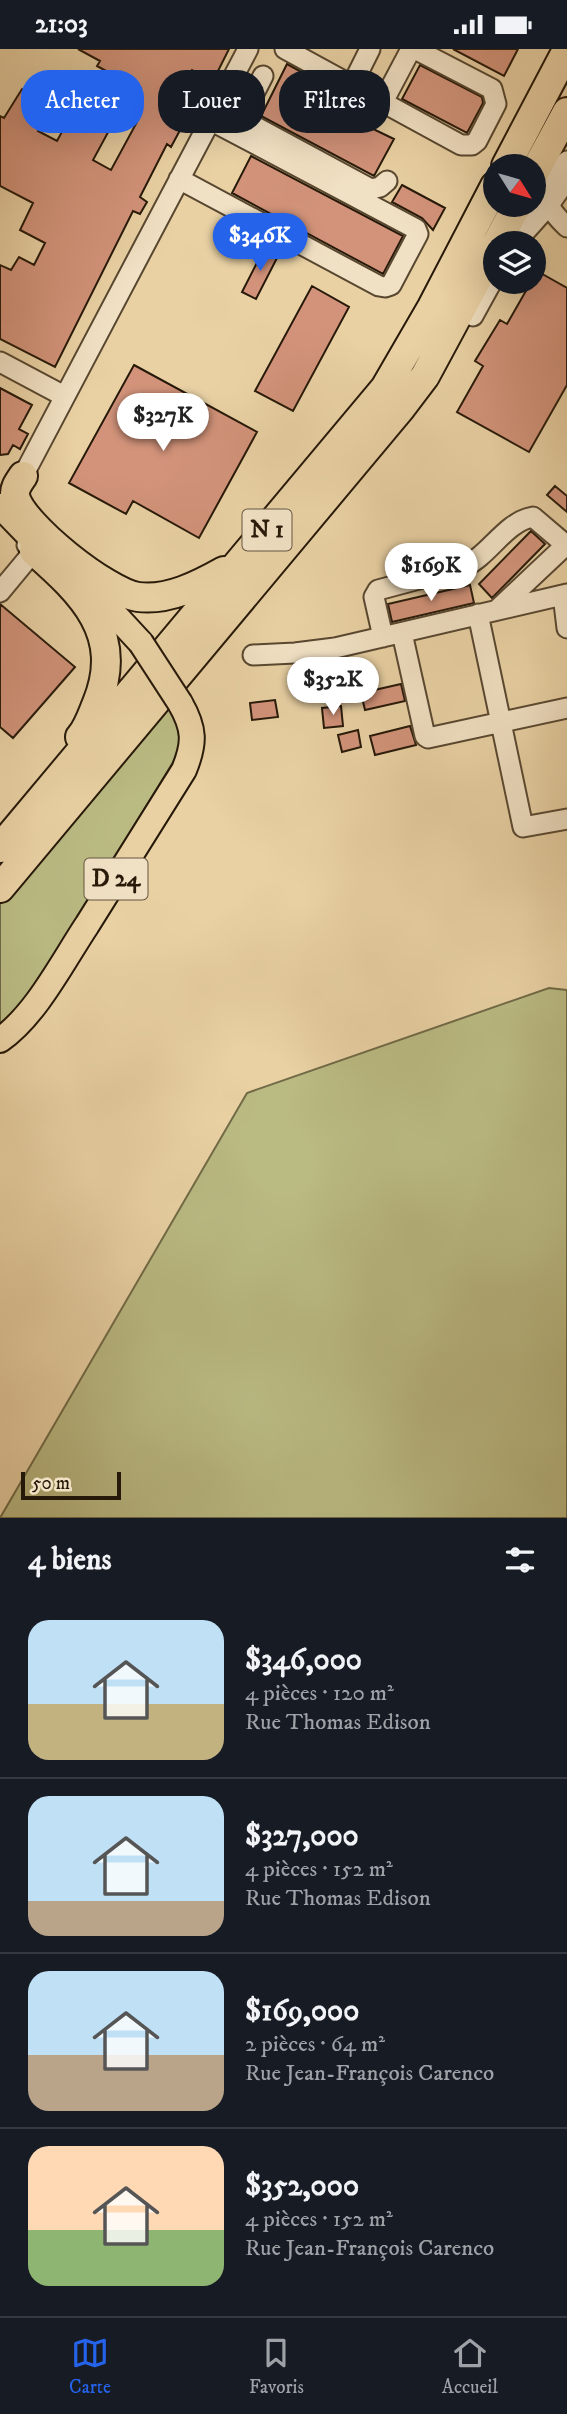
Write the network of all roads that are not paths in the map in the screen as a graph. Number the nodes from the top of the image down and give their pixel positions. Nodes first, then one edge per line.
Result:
1 (248, 49) edge
2 (285, 49) edge
3 (370, 49) edge
4 (413, 49) edge
5 (567, 50) edge
6 (237, 70) edge
7 (324, 70) edge
8 (360, 70) edge
9 (390, 90) edge
10 (390, 106) edge
11 (567, 112) edge
12 (265, 132) edge
13 (203, 133) edge
14 (249, 133) edge
15 (512, 154) edge
16 (544, 154) edge
17 (567, 161) edge
18 (179, 179) junction
19 (567, 179) edge
20 (387, 181) dead end
21 (549, 205) junction
22 (483, 209) edge
23 (567, 227) edge
24 (526, 231) edge
25 (483, 269) edge
26 (485, 294) edge
27 (0, 362) edge
28 (64, 396) junction
29 (23, 476) joint
30 (323, 504) junction
31 (0, 506) edge
32 (0, 520) edge
33 (567, 545) edge
34 (34, 551) junction
35 (239, 563) junction
36 (0, 592) edge
37 (565, 594) edge
38 (499, 608) junction
39 (478, 614) junction
40 (567, 628) edge
41 (392, 635) junction
42 (253, 655) dead end
43 (567, 708) edge
44 (500, 723) junction
45 (567, 819) edge
46 (0, 840) edge
47 (0, 848) edge
48 (0, 888) edge
49 (0, 1040) edge

1 - 6 street
2 - 7 street
3 - 8 street
4 - 9 street
4 - 10 street
5 - 15 highway
11 - 16 highway
12 - 20 street
13 - 18 street
14 - 18 street
17 - 21 street
18 - 28 street
19 - 21 street
21 - 23 street
21 - 24 street
22 - 35 highway, N 1
25 - 30 highway, N 1
26 - 30 street
27 - 28 street
28 - 29 street
29 - 35 highway
30 - 48 highway, N 1
31 - 49 main road, D 24, bridge
32 - 34 street
33 - 38 street
33 - 41 street
34 - 36 street
34 - 46 highway
35 - 47 highway, N 1
37 - 38 street
37 - 40 street
38 - 39 street
39 - 41 street
39 - 44 street
41 - 42 street
41 - 44 street
43 - 44 street
44 - 45 street

